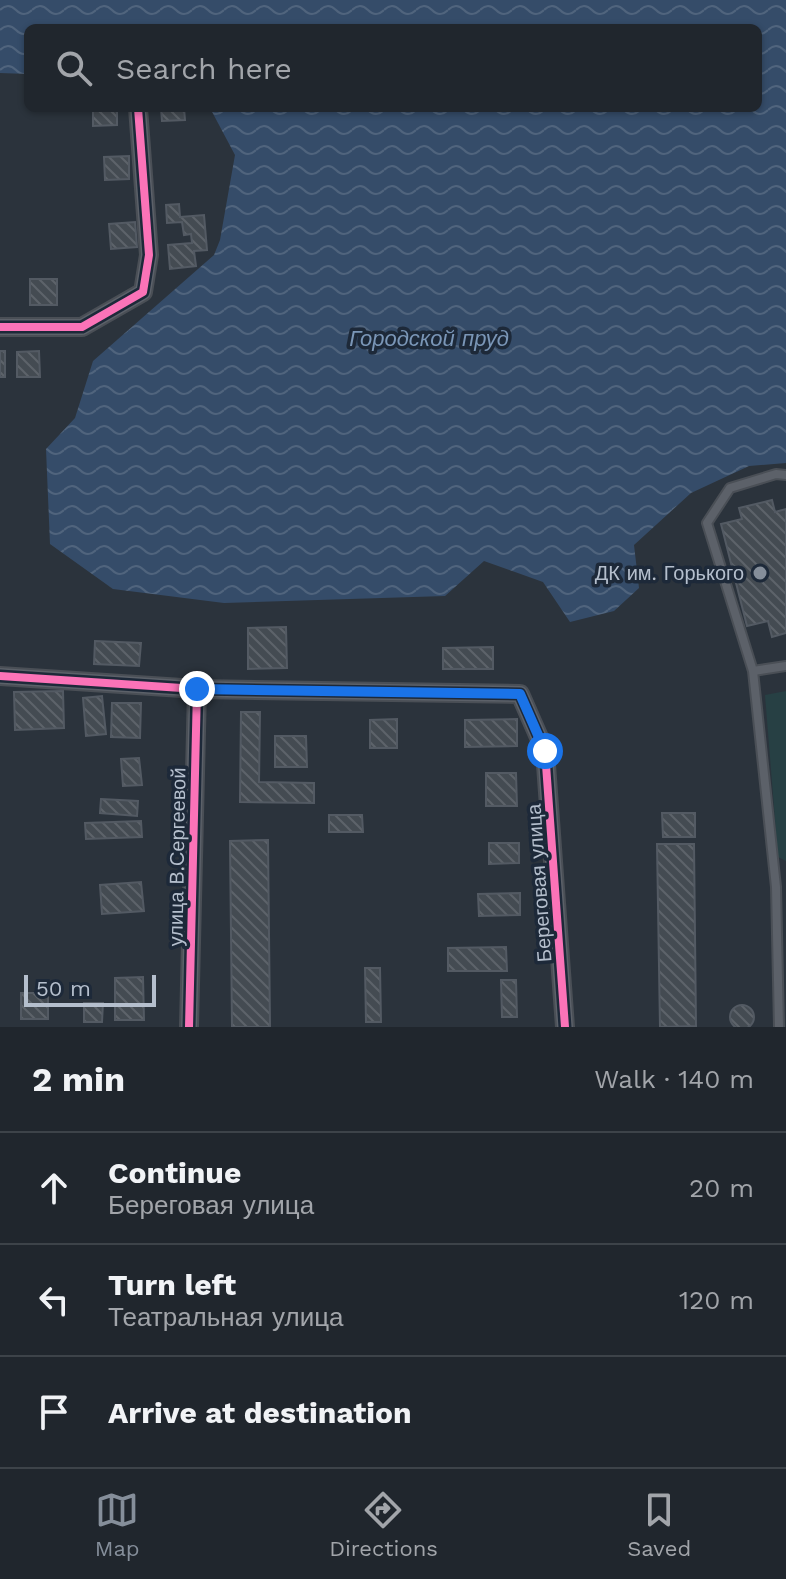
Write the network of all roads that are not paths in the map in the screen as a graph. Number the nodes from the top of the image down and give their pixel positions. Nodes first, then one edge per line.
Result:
1 (138, 112) edge
2 (0, 327) edge
3 (786, 475) edge
4 (786, 666) edge
5 (753, 671) junction
6 (0, 676) edge
7 (197, 689) junction
8 (189, 1027) edge
9 (565, 1027) edge
10 (779, 1027) edge

1 - 2 street
3 - 5 lane
4 - 5 lane
5 - 10 lane
6 - 7 street
7 - 8 street, улица В.Сергеевой
7 - 9 street, Береговая улица

